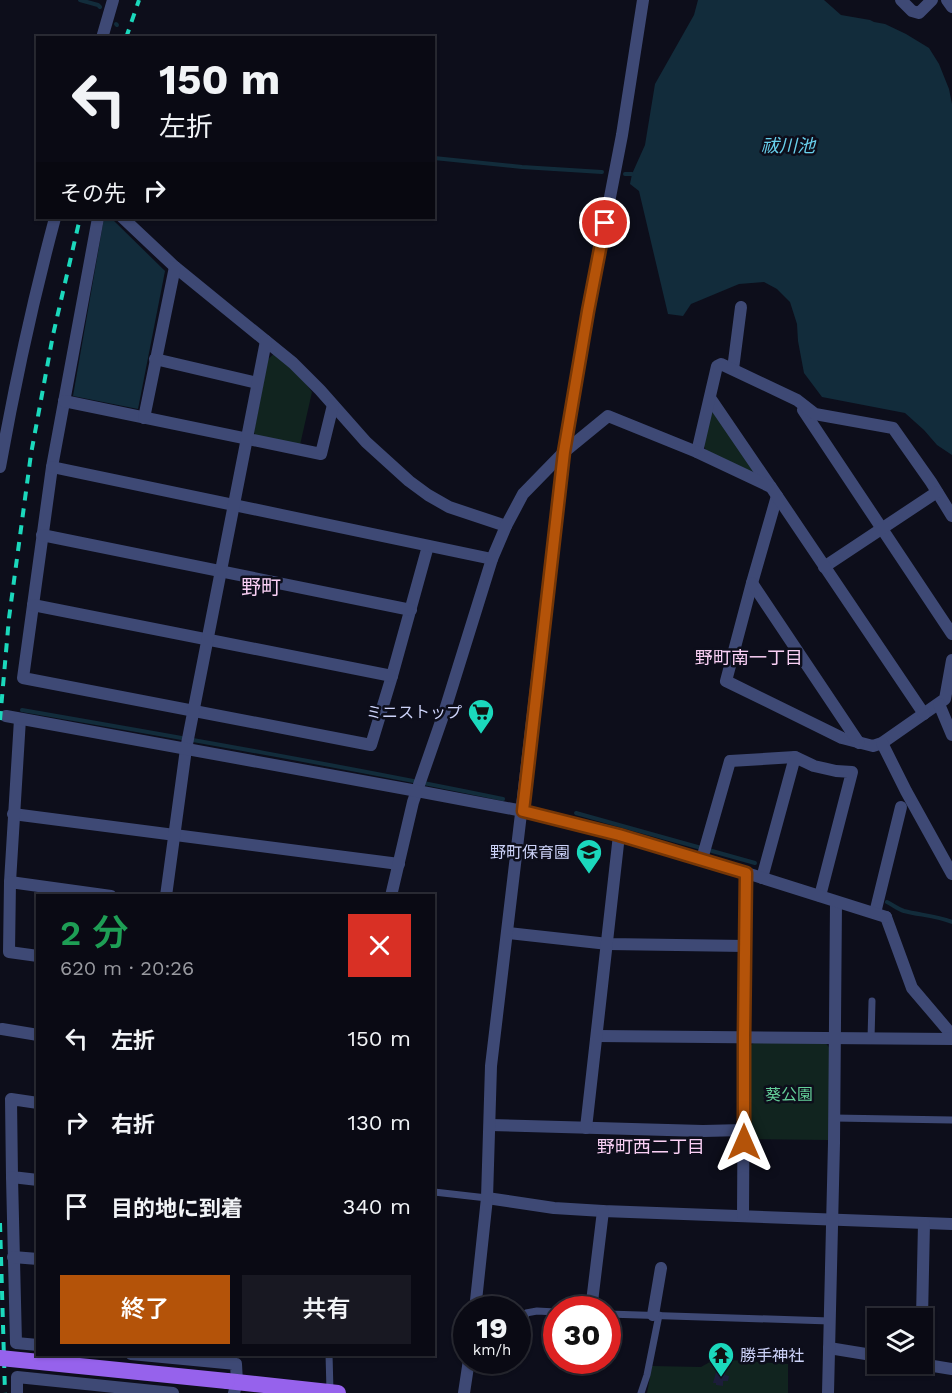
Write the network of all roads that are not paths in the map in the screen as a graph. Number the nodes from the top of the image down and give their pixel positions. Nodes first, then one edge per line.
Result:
1 (113, 0) edge
2 (643, 0) edge
3 (901, 0) edge
4 (932, 0) edge
5 (947, 0) edge
6 (952, 6) edge
7 (103, 36) edge
8 (55, 219) edge
9 (98, 219) edge
10 (124, 219) edge
11 (175, 267) junction
12 (741, 307) dead end
13 (266, 341) junction
14 (155, 359) junction
15 (733, 369) junction
16 (257, 383) junction
17 (710, 398) junction
18 (797, 400) junction
19 (64, 401) junction
20 (333, 405) junction
21 (144, 418) junction
22 (247, 439) junction
23 (564, 452) junction
24 (698, 452) junction
25 (0, 467) edge
26 (52, 467) junction
27 (774, 491) junction
28 (937, 492) junction
29 (234, 505) junction
30 (952, 516) edge
31 (506, 526) junction
32 (882, 528) junction
33 (42, 535) junction
34 (428, 546) junction
35 (492, 560) junction
36 (824, 567) junction
37 (221, 572) junction
38 (752, 583) junction
39 (33, 605) junction
40 (411, 610) junction
41 (952, 634) edge
42 (208, 638) junction
43 (952, 660) edge
44 (392, 676) junction
45 (939, 704) junction
46 (194, 711) junction
47 (924, 714) junction
48 (6, 716) dead end
49 (20, 719) junction
50 (952, 735) edge
51 (859, 742) junction
52 (188, 743) junction
53 (882, 743) junction
54 (795, 757) junction
55 (420, 785) junction
56 (901, 807) dead end
57 (523, 811) junction
58 (13, 814) junction
59 (175, 835) junction
60 (619, 835) junction
61 (702, 858) junction
62 (399, 864) junction
63 (746, 873) junction
64 (952, 874) edge
65 (762, 878) junction
66 (10, 882) junction
67 (97, 894) edge
68 (166, 894) edge
69 (392, 894) edge
70 (820, 896) junction
71 (836, 902) junction
72 (880, 915) junction
73 (508, 933) junction
74 (608, 944) junction
75 (746, 946) junction
76 (36, 956) edge
77 (872, 1001) dead end
78 (2, 1029) dead end
79 (36, 1035) edge
80 (597, 1036) junction
81 (744, 1037) junction
82 (952, 1037) edge
83 (834, 1039) junction
84 (871, 1039) junction
85 (36, 1103) edge
86 (834, 1118) junction
87 (952, 1120) edge
88 (490, 1125) junction
89 (586, 1128) junction
90 (744, 1130) junction
91 (12, 1177) junction
92 (36, 1180) edge
93 (435, 1192) edge
94 (487, 1198) junction
95 (603, 1211) junction
96 (743, 1216) junction
97 (832, 1220) junction
98 (924, 1223) junction
99 (952, 1224) edge
100 (14, 1257) junction
101 (36, 1259) edge
102 (661, 1268) dead end
103 (476, 1296) edge
104 (593, 1296) edge
105 (922, 1308) edge
106 (621, 1314) edge
107 (656, 1315) junction
108 (830, 1321) junction
109 (16, 1343) junction
110 (36, 1345) edge
111 (829, 1348) junction
112 (867, 1354) edge
113 (162, 1356) edge
114 (329, 1356) edge
115 (0, 1358) edge
116 (193, 1358) edge
117 (933, 1366) edge
118 (952, 1369) edge
119 (467, 1374) edge
120 (17, 1377) junction
121 (233, 1386) edge
122 (17, 1393) edge
123 (173, 1393) edge
124 (330, 1393) edge
125 (338, 1393) edge
126 (464, 1393) edge
127 (641, 1393) edge
128 (828, 1393) edge

1 - 7 street
2 - 23 street
3 - 4 street
5 - 6 street
8 - 25 street
9 - 19 street
10 - 11 street
11 - 13 street
11 - 14 street
12 - 15 street
13 - 16 street
13 - 20 street
14 - 16 street
14 - 21 street
15 - 17 street
15 - 18 street
16 - 22 street
17 - 24 street
17 - 27 street
18 - 28 street
18 - 32 street
19 - 21 street
19 - 26 street
20 - 22 street
20 - 31 street
21 - 22 street
22 - 29 street
23 - 24 street
23 - 31 street
23 - 57 street
24 - 27 street
26 - 29 street
26 - 33 street
27 - 36 street
27 - 38 street
28 - 30 street
28 - 32 street
29 - 34 street
29 - 37 street
31 - 35 street
32 - 36 street
32 - 41 street
33 - 37 street
33 - 39 street
34 - 35 street
34 - 40 street
35 - 55 street
36 - 47 street
37 - 40 street
37 - 42 street
38 - 51 street
38 - 51 street
39 - 42 street
39 - 46 street
40 - 44 street
42 - 44 street
42 - 46 street
43 - 45 street
44 - 46 street
45 - 47 street
45 - 50 street
46 - 52 street
47 - 53 street
48 - 49 street
49 - 52 street
49 - 58 street
51 - 53 street
52 - 55 street
52 - 59 street
53 - 64 street
54 - 61 street
54 - 65 street
54 - 70 street
55 - 57 street
55 - 62 street
56 - 72 street
57 - 60 street
57 - 73 street
58 - 59 street
58 - 66 street
59 - 62 street
59 - 68 street
60 - 61 street
60 - 74 street
61 - 63 street
62 - 69 street
63 - 65 street
63 - 75 street
65 - 70 street
66 - 67 street
66 - 76 street
70 - 71 street
71 - 72 street
71 - 83 street
72 - 82 street
73 - 74 street
73 - 88 street
74 - 75 street
74 - 80 street
75 - 81 street
77 - 84 lane
78 - 79 street
80 - 81 street
80 - 89 street
81 - 83 street
81 - 90 street
82 - 84 street
83 - 84 street
83 - 86 street
85 - 91 street
86 - 87 lane
86 - 97 street
88 - 89 street
88 - 94 street
89 - 90 street
90 - 96 street
91 - 92 street
91 - 100 street
93 - 94 lane
94 - 95 street
94 - 103 street
95 - 96 street
95 - 104 street
96 - 97 street
97 - 98 street
97 - 108 street
98 - 99 street
98 - 105 street
100 - 101 street
100 - 109 street
102 - 107 street
106 - 107 lane
107 - 108 lane
107 - 127 lane
108 - 111 street
109 - 110 street
109 - 120 street
111 - 112 street
111 - 128 street
113 - 116 street
114 - 124 lane
115 - 121 main road, bridge
116 - 121 street
117 - 118 street
119 - 126 street
120 - 122 street
120 - 123 street
121 - 124 main road
124 - 125 main road

